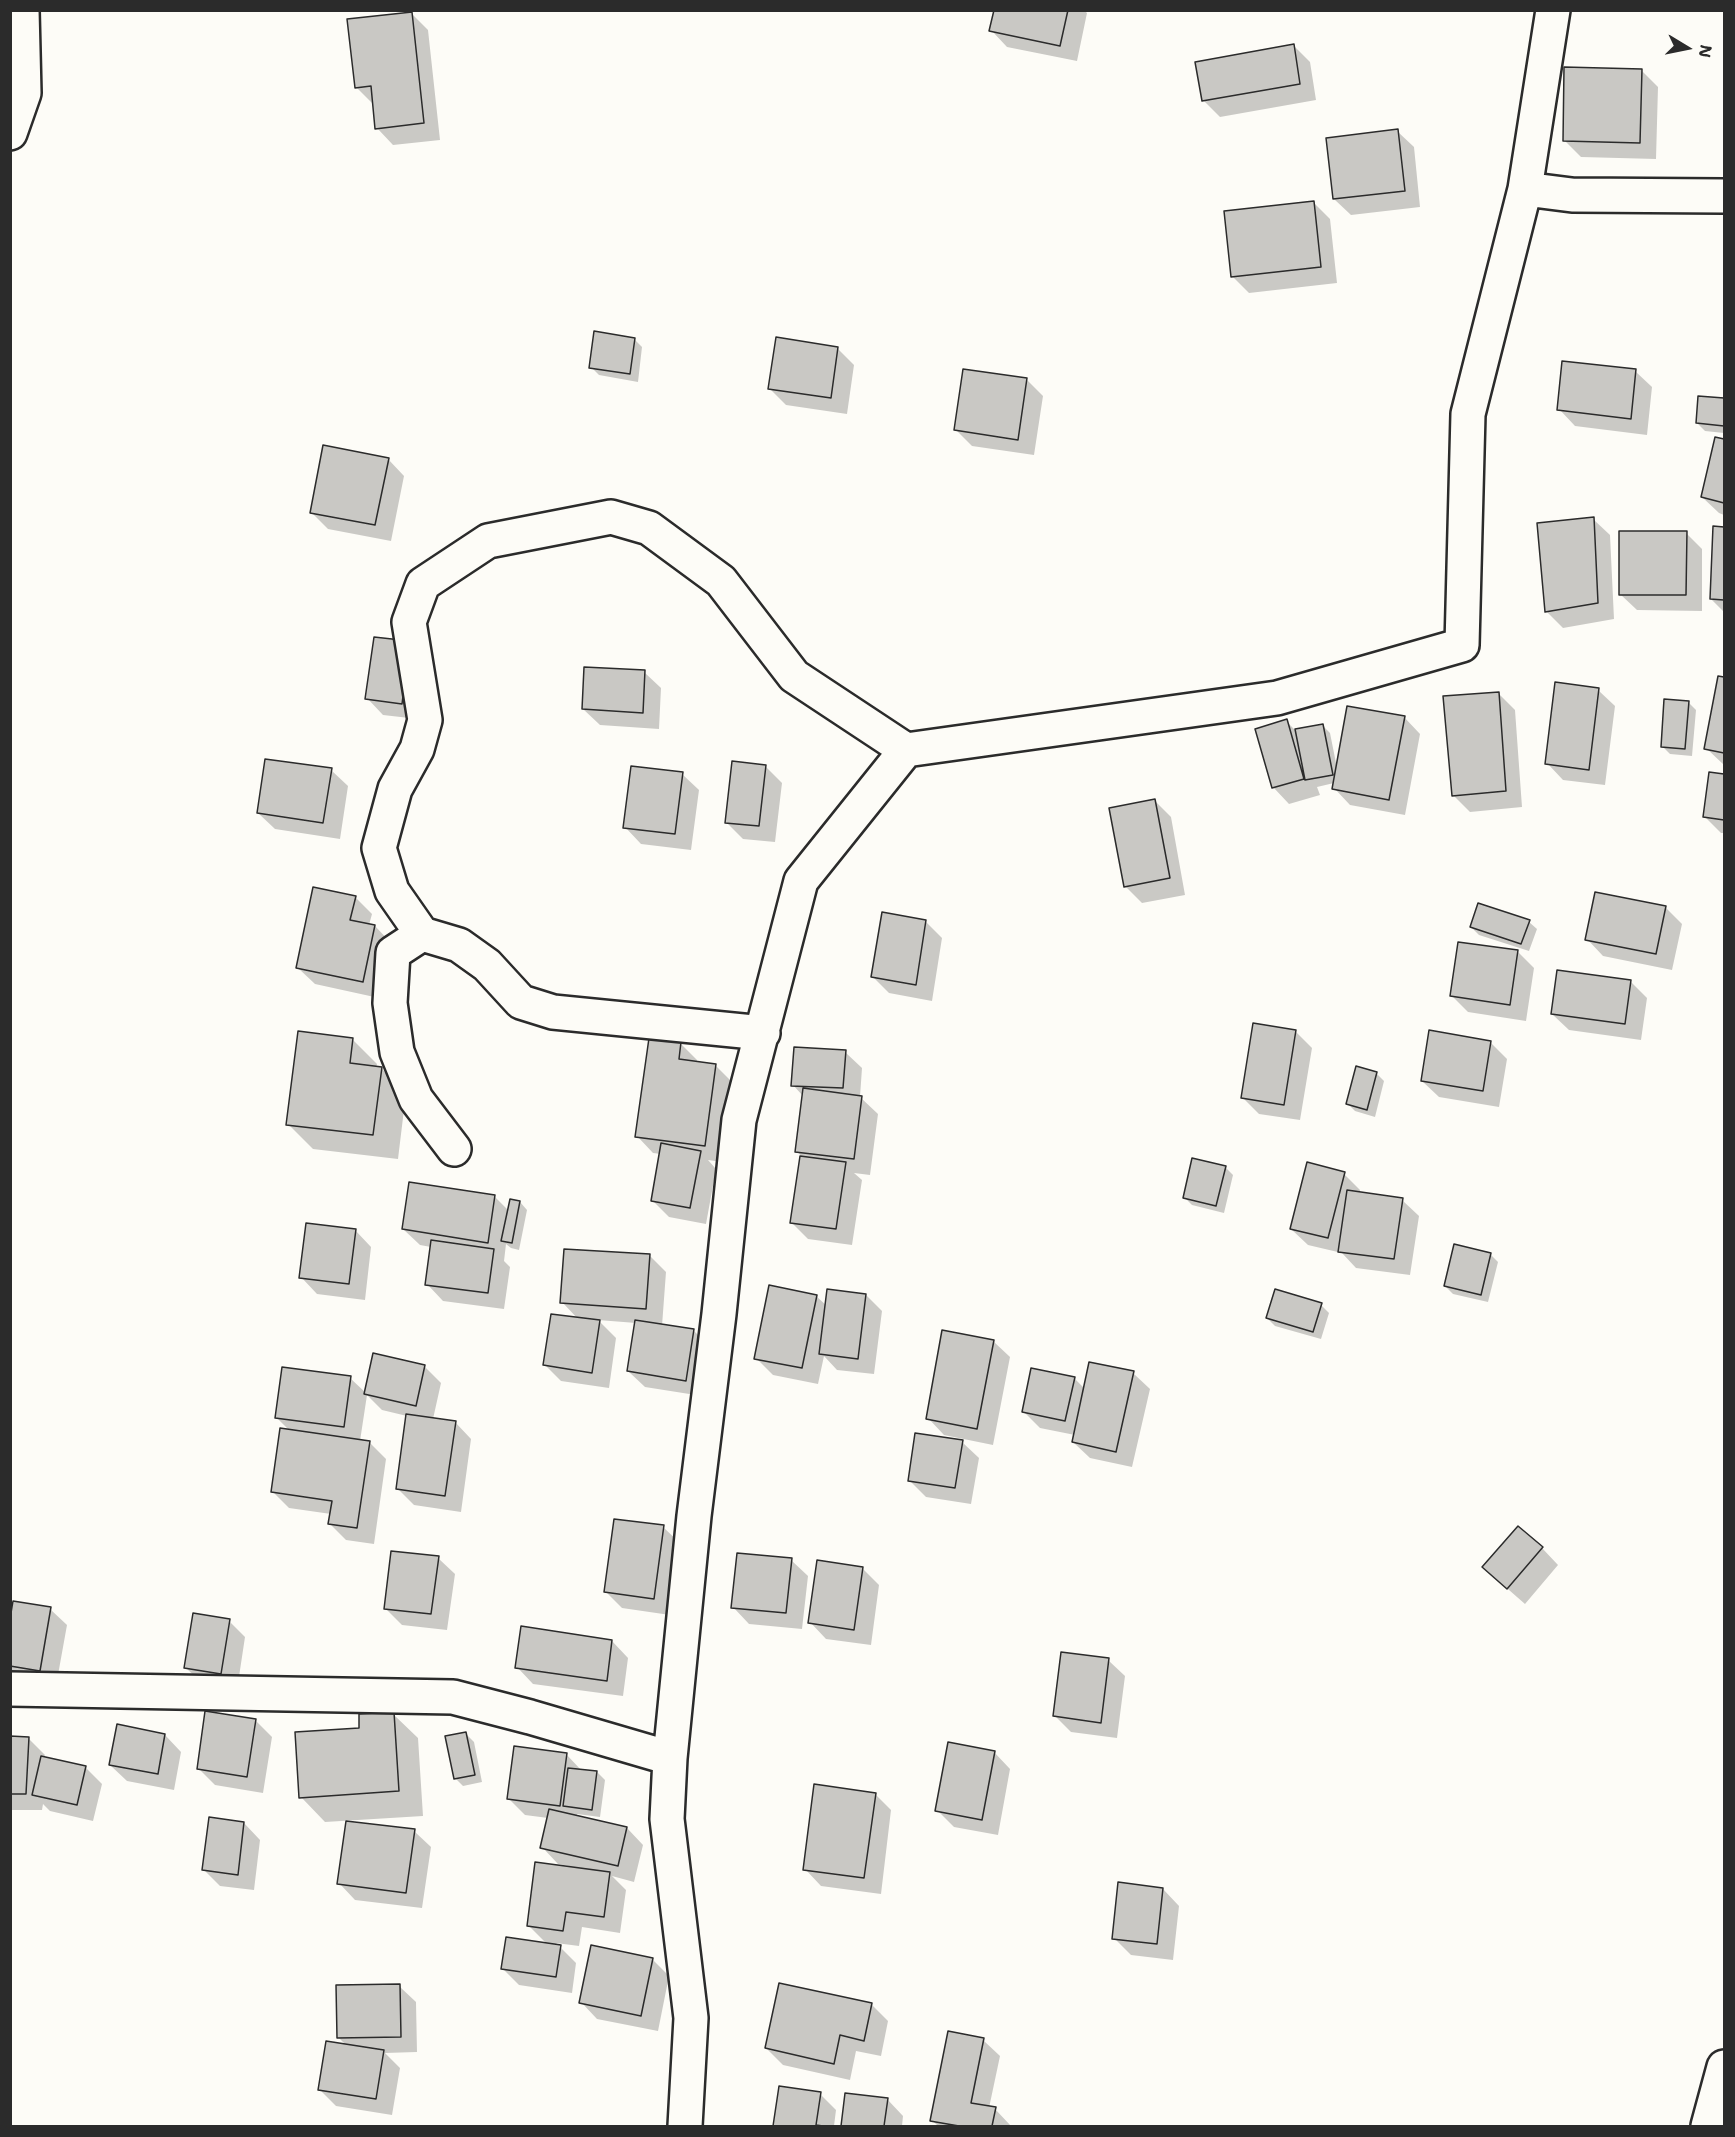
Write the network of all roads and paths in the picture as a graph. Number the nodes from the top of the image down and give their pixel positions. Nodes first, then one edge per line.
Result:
1 (22, 10) edge
2 (1553, 10) edge
3 (10, 133) edge
4 (1525, 189) junction
5 (1725, 196) edge
6 (906, 750) junction
7 (422, 934) junction
8 (764, 1033) junction
9 (454, 1149) dead end
10 (10, 1689) edge
11 (669, 1758) junction
12 (1725, 2067) edge
13 (686, 2127) edge
14 (1708, 2127) edge

1 - 3 street
2 - 4 street
4 - 5 street
4 - 6 street
6 - 7 street
6 - 8 street
7 - 8 street
7 - 9 street
8 - 11 street
10 - 11 street
11 - 13 street
12 - 14 street

